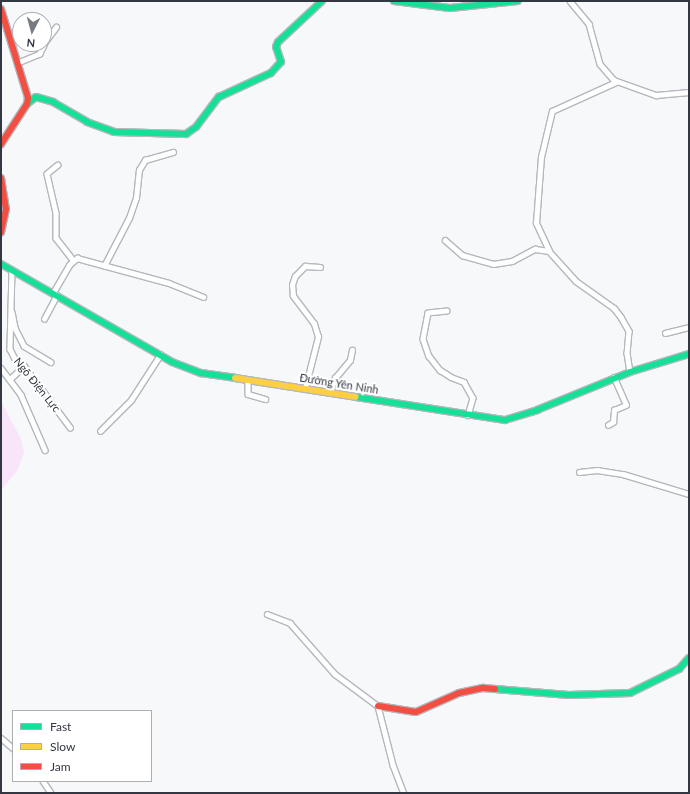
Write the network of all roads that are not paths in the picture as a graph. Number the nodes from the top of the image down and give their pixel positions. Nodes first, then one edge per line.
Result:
1 (322, 1) edge
2 (394, 1) edge
3 (518, 1) edge
4 (570, 1) edge
5 (1, 8) edge
6 (56, 28) dead end
7 (52, 33) edge
8 (40, 52) edge
9 (19, 62) junction
10 (616, 82) junction
11 (689, 92) edge
12 (27, 104) junction
13 (1, 144) edge
14 (173, 152) dead end
15 (58, 165) dead end
16 (1, 178) edge
17 (1, 232) edge
18 (446, 240) dead end
19 (549, 251) junction
20 (73, 260) junction
21 (1, 264) edge
22 (104, 266) junction
23 (320, 267) dead end
24 (12, 270) junction
25 (55, 294) junction
26 (203, 296) dead end
27 (11, 302) junction
28 (447, 311) dead end
29 (44, 319) dead end
30 (689, 327) edge
31 (665, 334) dead end
32 (352, 350) dead end
33 (689, 354) edge
34 (160, 355) junction
35 (51, 362) dead end
36 (24, 366) junction
37 (1, 368) edge
38 (630, 372) junction
39 (614, 378) junction
40 (10, 379) junction
41 (248, 380) junction
42 (305, 388) junction
43 (330, 393) junction
44 (264, 399) dead end
45 (468, 415) junction
46 (608, 425) dead end
47 (70, 427) dead end
48 (100, 431) dead end
49 (45, 450) dead end
50 (579, 472) dead end
51 (689, 494) edge
52 (268, 614) dead end
53 (689, 658) edge
54 (378, 706) junction
55 (1, 738) edge
56 (12, 747) edge
57 (44, 782) edge
58 (51, 793) edge
59 (404, 793) edge

1 - 12 street
2 - 3 street
4 - 10 street
5 - 9 street
6 - 7 street
8 - 9 street
9 - 12 street
10 - 11 street
10 - 19 street
12 - 13 street
14 - 22 street
15 - 20 street
16 - 17 street
18 - 19 street
19 - 38 street
20 - 22 street
20 - 25 street
21 - 24 street, Đường Yên Ninh
22 - 26 street
23 - 42 street
24 - 25 street, Đường Yên Ninh
24 - 27 street, Ngõ Điện Lực
25 - 29 street
25 - 34 street, Đường Yên Ninh
27 - 35 street
27 - 36 street, Ngõ Điện Lực
28 - 45 street
30 - 31 street
32 - 43 street
33 - 38 street, Đường Yên Ninh
34 - 41 street, Đường Yên Ninh
34 - 48 street
36 - 40 street
36 - 47 street, Ngõ Điện Lực
37 - 40 street
38 - 39 street, Đường Yên Ninh
39 - 45 street, Đường Yên Ninh
39 - 46 street
40 - 49 street
41 - 42 street, Đường Yên Ninh
41 - 44 street
42 - 43 street, Đường Yên Ninh
43 - 45 street, Đường Yên Ninh
50 - 51 street
52 - 54 street
53 - 54 street
54 - 59 street
55 - 56 street
57 - 58 street

